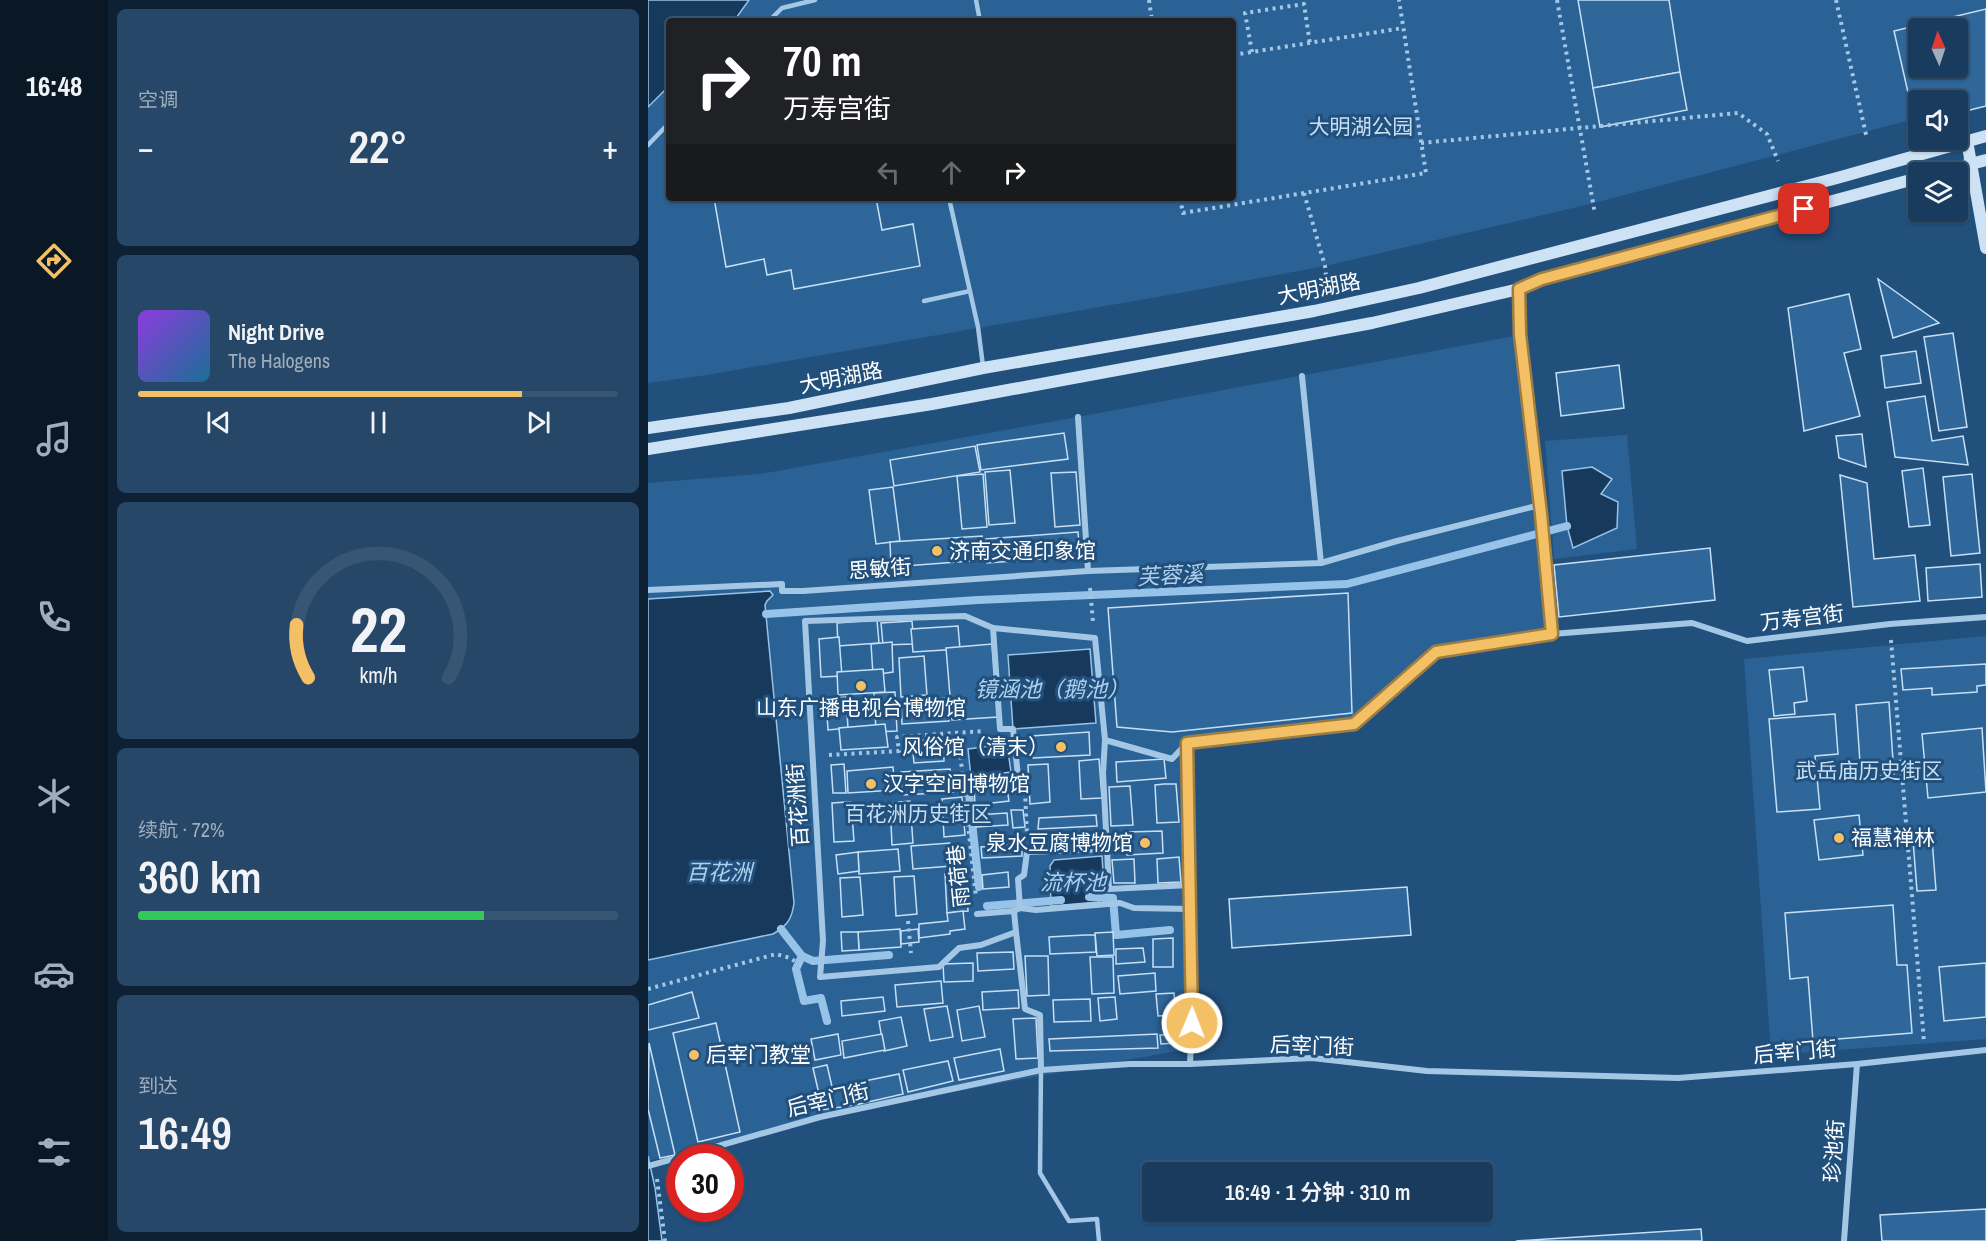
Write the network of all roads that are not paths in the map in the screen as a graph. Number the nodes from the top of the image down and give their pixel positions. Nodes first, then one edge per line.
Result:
1 (816, 0) edge
2 (976, 0) edge
3 (772, 18) edge
4 (980, 18) edge
5 (666, 126) edge
6 (1986, 136) edge
7 (1968, 141) edge
8 (648, 145) edge
9 (1968, 147) edge
10 (1935, 150) edge
11 (1986, 160) edge
12 (1971, 164) junction
13 (1968, 165) edge
14 (1908, 181) edge
15 (950, 201) edge
16 (1986, 248) edge
17 (1519, 289) junction
18 (970, 291) junction
19 (924, 301) dead end
20 (983, 368) junction
21 (1302, 376) dead end
22 (1078, 417) dead end
23 (648, 428) edge
24 (648, 449) edge
25 (1540, 506) junction
26 (1321, 563) junction
27 (1088, 571) junction
28 (648, 590) edge
29 (1986, 618) edge
30 (993, 628) junction
31 (1552, 634) junction
32 (1105, 740) junction
33 (1187, 743) junction
34 (1018, 776) road end
35 (1107, 849) junction
36 (1190, 885) junction
37 (1119, 889) junction
38 (1116, 904) junction
39 (1191, 909) junction
40 (1017, 910) junction
41 (977, 914) road end
42 (1016, 932) junction
43 (1986, 1050) edge
44 (1190, 1064) junction
45 (1857, 1064) junction
46 (1041, 1070) junction
47 (651, 1165) edge
48 (1099, 1241) edge
49 (1844, 1241) edge

1 - 3 lane
2 - 4 lane
5 - 8 lane
6 - 7 main road, 大明湖路
9 - 12 main road
10 - 20 main road, 大明湖路
11 - 12 main road
12 - 13 main road
12 - 16 main road
14 - 17 main road, 大明湖路
15 - 18 lane
17 - 24 main road, 大明湖路
17 - 25 street
18 - 19 lane
18 - 20 lane
20 - 23 main road, 大明湖路
21 - 26 street
22 - 27 street
25 - 26 street, 思敏街
25 - 31 street
26 - 27 street, 思敏街
27 - 28 street, 思敏街
29 - 31 street, 万寿宫街
30 - 32 street
30 - 34 street
30 - 42 street, 百花洲街
31 - 33 street, 万寿宫街
32 - 33 street
32 - 35 street
33 - 36 street
35 - 37 street
35 - 40 street
36 - 37 street
36 - 39 street
37 - 38 street
38 - 39 street
38 - 40 street
39 - 44 street
40 - 41 street
40 - 42 street
42 - 46 street
43 - 45 street, 后宰门街
44 - 45 street, 后宰门街
44 - 46 street, 后宰门街
45 - 49 street, 珍池街
46 - 47 street, 后宰门街
46 - 48 lane

